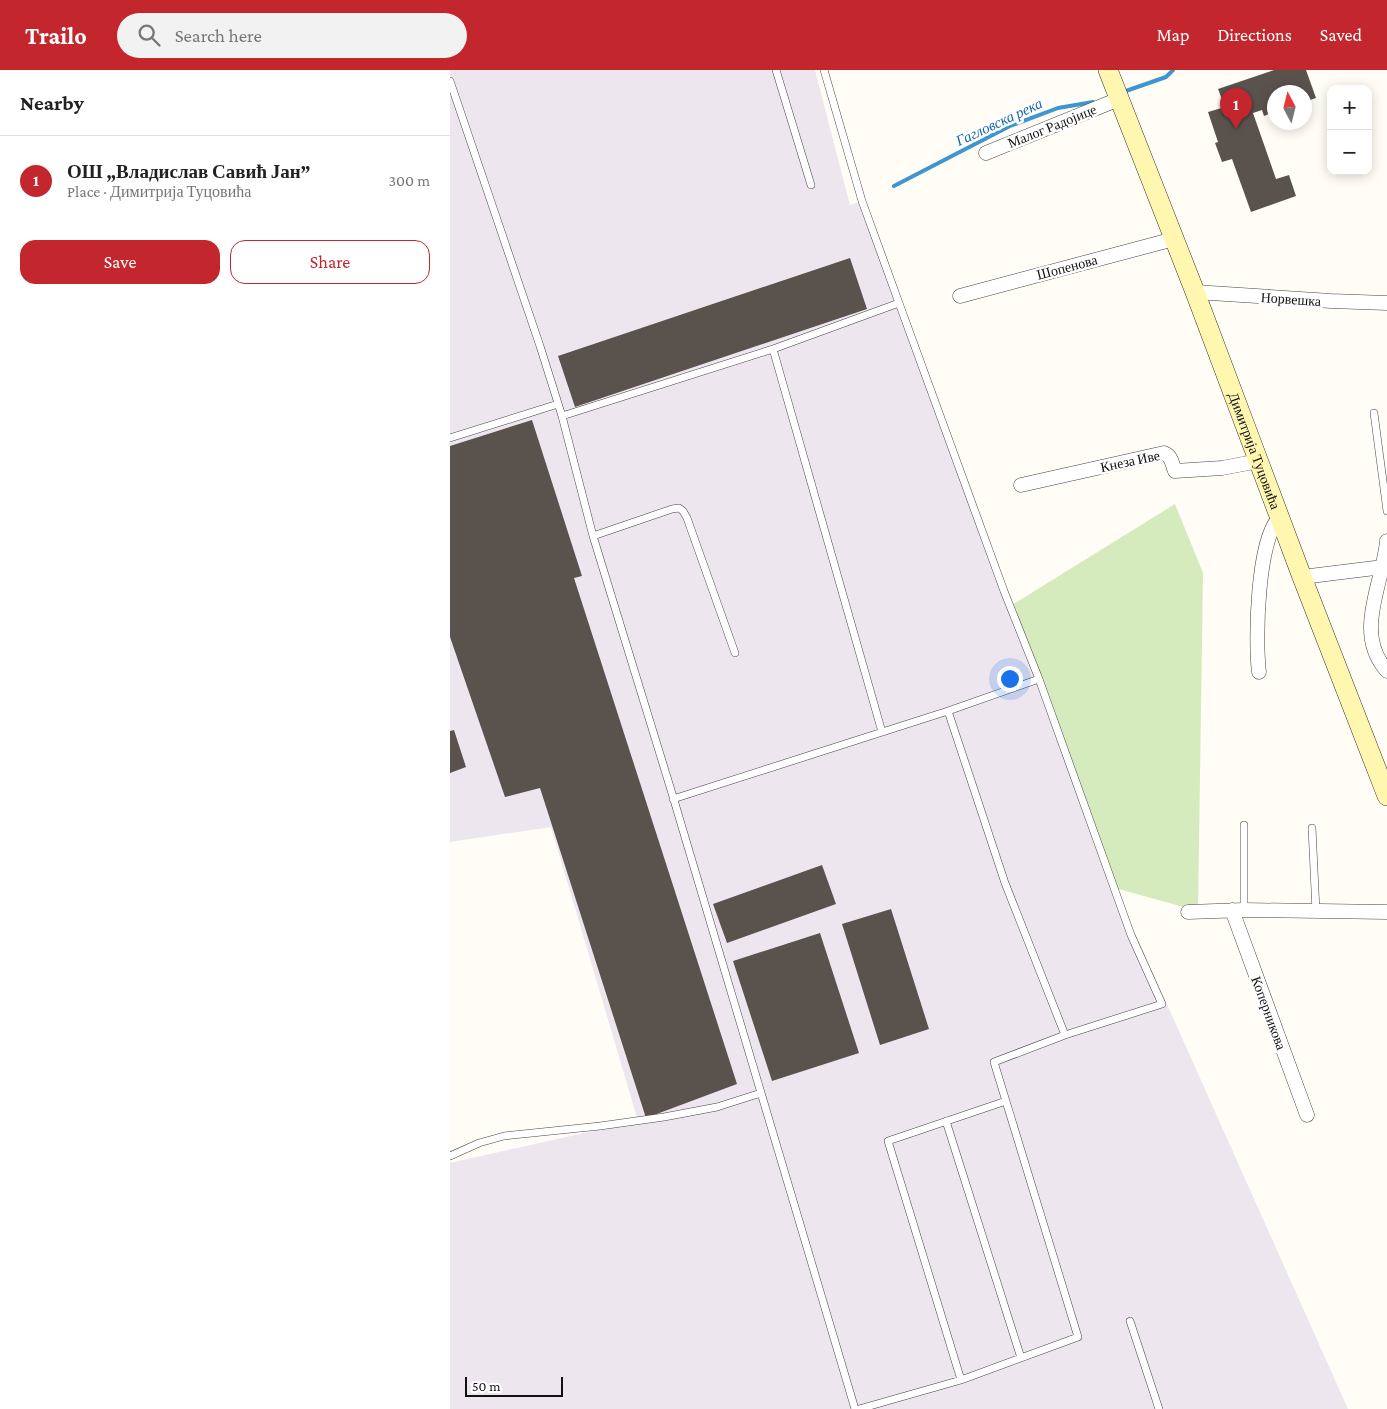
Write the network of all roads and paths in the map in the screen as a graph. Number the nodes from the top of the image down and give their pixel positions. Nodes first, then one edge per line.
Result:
1 (776, 70) edge
2 (824, 70) edge
3 (1108, 70) edge
4 (450, 81) edge
5 (1120, 102) junction
6 (986, 153) dead end
7 (812, 185) dead end
8 (1174, 239) junction
9 (1195, 292) junction
10 (960, 296) dead end
11 (899, 303) junction
12 (1387, 303) edge
13 (773, 349) junction
14 (558, 404) junction
15 (1374, 413) dead end
16 (562, 416) junction
17 (450, 438) edge
18 (1259, 461) junction
19 (1021, 484) dead end
20 (1387, 511) edge
21 (1280, 516) junction
22 (593, 536) junction
23 (1387, 541) edge
24 (1385, 568) edge
25 (1302, 577) junction
26 (735, 653) dead end
27 (1385, 665) edge
28 (1259, 672) dead end
29 (1039, 679) junction
30 (948, 711) junction
31 (882, 732) junction
32 (1387, 796) edge
33 (673, 799) junction
34 (1244, 825) dead end
35 (1312, 828) dead end
36 (1238, 910) junction
37 (1316, 911) junction
38 (1188, 912) dead end
39 (1387, 912) edge
40 (1065, 1035) junction
41 (761, 1093) junction
42 (1006, 1101) junction
43 (1307, 1115) dead end
44 (946, 1121) junction
45 (450, 1156) edge
46 (1130, 1321) dead end
47 (1021, 1358) junction
48 (961, 1380) junction
49 (854, 1409) edge
50 (860, 1409) edge
51 (1159, 1409) edge

1 - 7 lane
2 - 11 lane
3 - 5 street, Димитрија Туцовића
4 - 14 lane
5 - 6 street, Малог Радојице
5 - 8 street, Димитрија Туцовића
8 - 9 street, Димитрија Туцовића
8 - 10 street, Шопенова
9 - 12 street, Норвешка
9 - 18 street, Димитрија Туцовића
11 - 13 lane
11 - 29 lane
13 - 16 lane
13 - 31 lane
14 - 16 lane
14 - 17 lane
15 - 20 lane
16 - 22 lane
18 - 19 street, Кнеза Иве
18 - 21 street, Димитрија Туцовића
21 - 25 street, Димитрија Туцовића
21 - 28 street
22 - 26 lane
22 - 33 lane
23 - 24 street
24 - 25 street
24 - 27 street
25 - 32 street, Димитрија Туцовића
29 - 30 lane
29 - 40 lane
30 - 31 lane
30 - 40 lane
31 - 33 lane
33 - 41 lane
34 - 36 lane, Коперникова
35 - 37 lane
36 - 37 street
36 - 38 street
36 - 43 street, Коперникова
37 - 39 street
40 - 42 lane
41 - 45 lane
41 - 49 lane
42 - 44 lane
42 - 47 lane
44 - 47 lane
44 - 48 lane
46 - 51 lane
47 - 48 lane
48 - 50 lane

